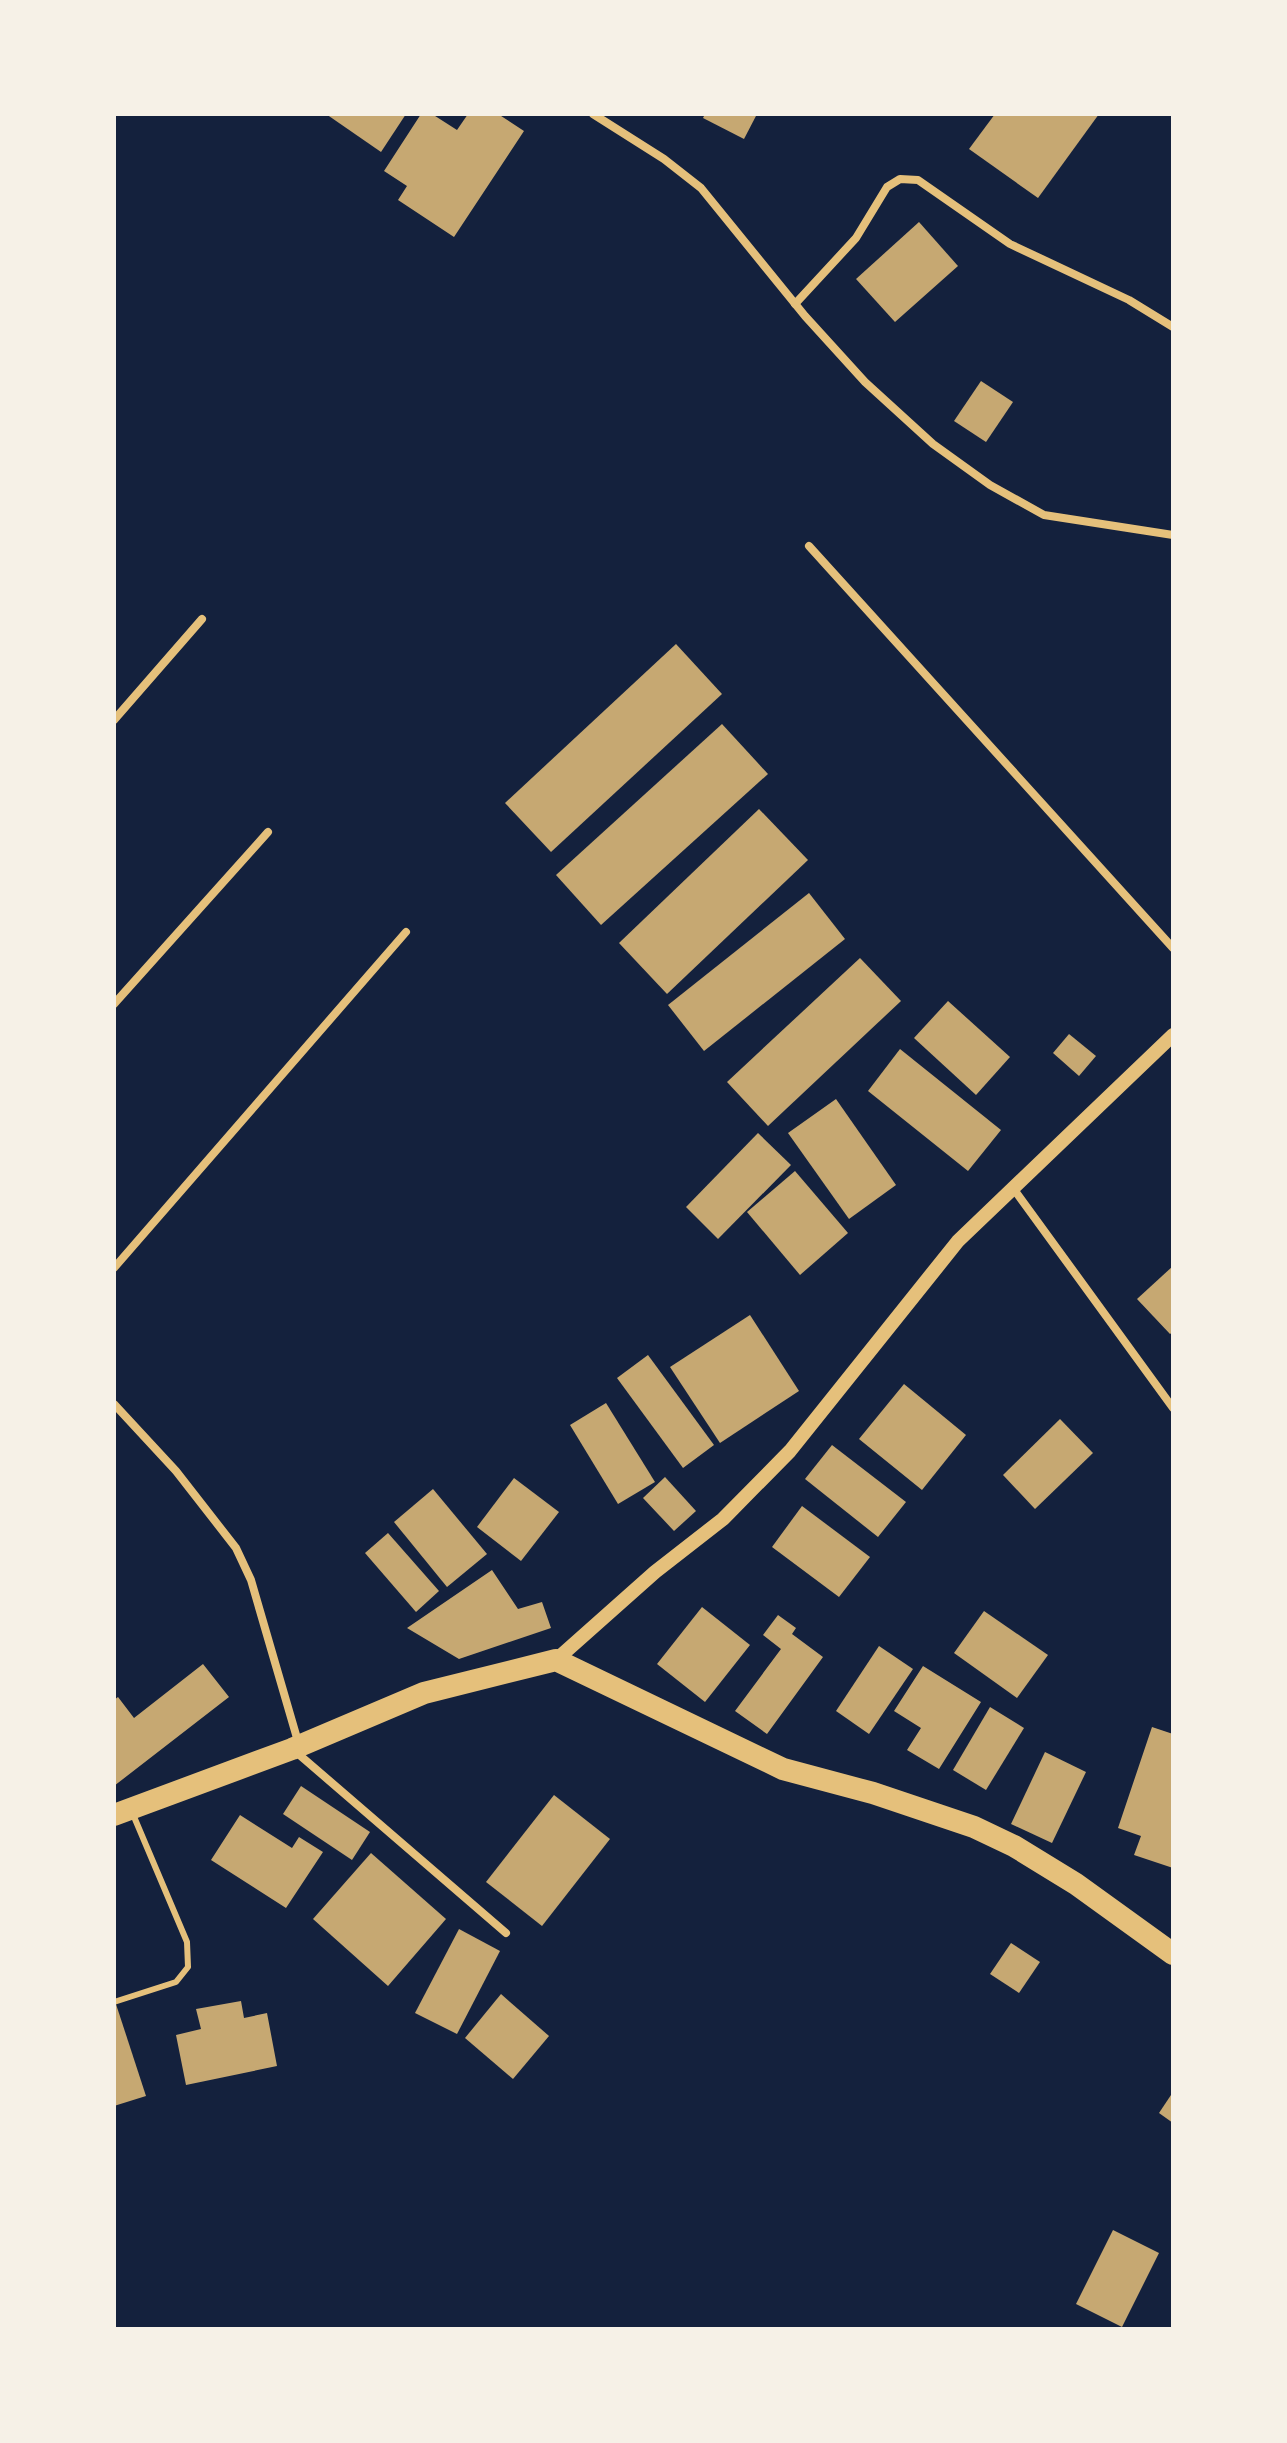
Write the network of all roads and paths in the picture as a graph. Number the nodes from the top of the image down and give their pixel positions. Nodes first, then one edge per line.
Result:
1 (593, 114) edge
2 (795, 304) junction
3 (1173, 327) edge
4 (1173, 535) edge
5 (809, 546) dead end
6 (202, 619) dead end
7 (114, 720) edge
8 (268, 832) dead end
9 (406, 932) dead end
10 (1173, 948) edge
11 (114, 1004) edge
12 (1173, 1035) edge
13 (1013, 1188) junction
14 (114, 1268) edge
15 (114, 1404) edge
16 (1173, 1408) edge
17 (556, 1660) junction
18 (296, 1747) junction
19 (122, 1812) edge
20 (506, 1933) dead end
21 (1173, 1954) edge
22 (114, 2002) edge

1 - 2 street
2 - 3 street
2 - 4 street
5 - 10 street
6 - 7 street
8 - 11 street
9 - 14 street
12 - 13 street
13 - 16 street
13 - 17 street
15 - 18 street
17 - 18 highway
17 - 21 highway
18 - 19 highway
18 - 20 street
19 - 22 lane

